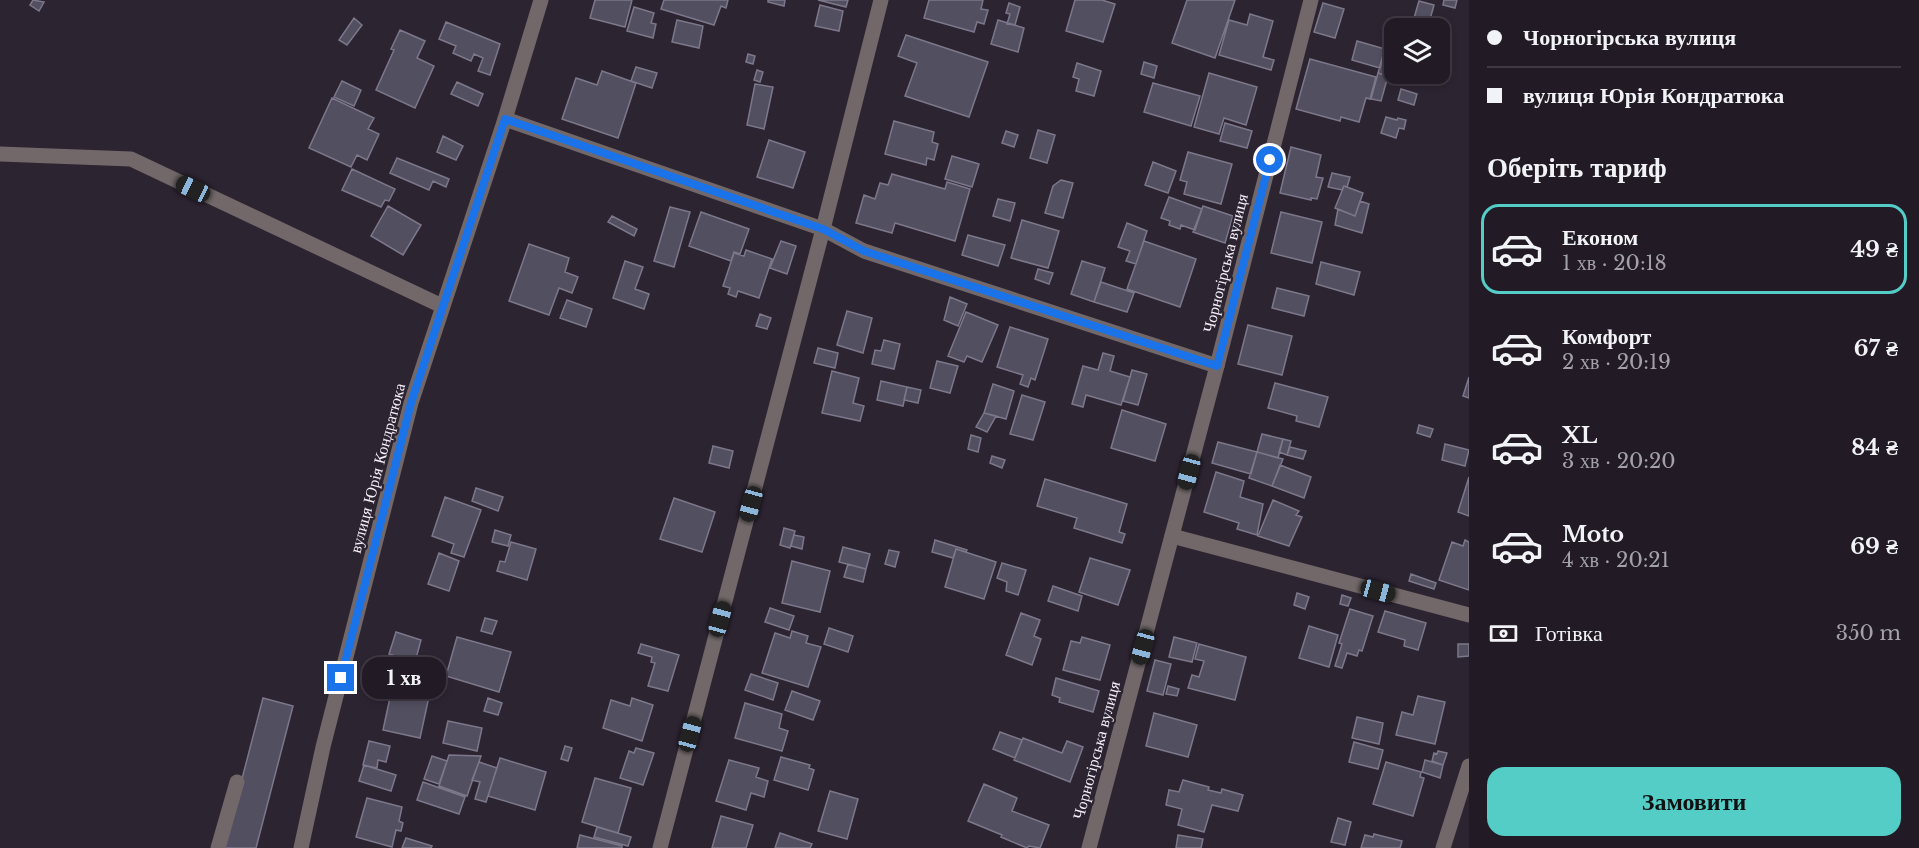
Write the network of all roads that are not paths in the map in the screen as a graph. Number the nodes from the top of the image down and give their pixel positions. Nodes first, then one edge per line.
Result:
1 (541, 0) edge
2 (880, 0) edge
3 (1311, 0) edge
4 (505, 119) junction
5 (0, 154) edge
6 (823, 229) junction
7 (442, 306) junction
8 (1217, 366) junction
9 (1172, 536) junction
10 (1469, 615) edge
11 (1469, 766) edge
12 (237, 782) dead end
13 (218, 848) edge
14 (301, 848) edge
15 (660, 848) edge
16 (1089, 848) edge
17 (1443, 848) edge

1 - 4 street, вулиця Юрія Кондратюка
2 - 6 street
3 - 8 street, Чорногірська вулиця
4 - 6 street
4 - 7 street, вулиця Юрія Кондратюка
5 - 7 street
6 - 8 street
6 - 15 street
7 - 14 street, вулиця Юрія Кондратюка
8 - 9 street, Чорногірська вулиця
9 - 10 street
9 - 16 street, Чорногірська вулиця
11 - 17 street
12 - 13 street

